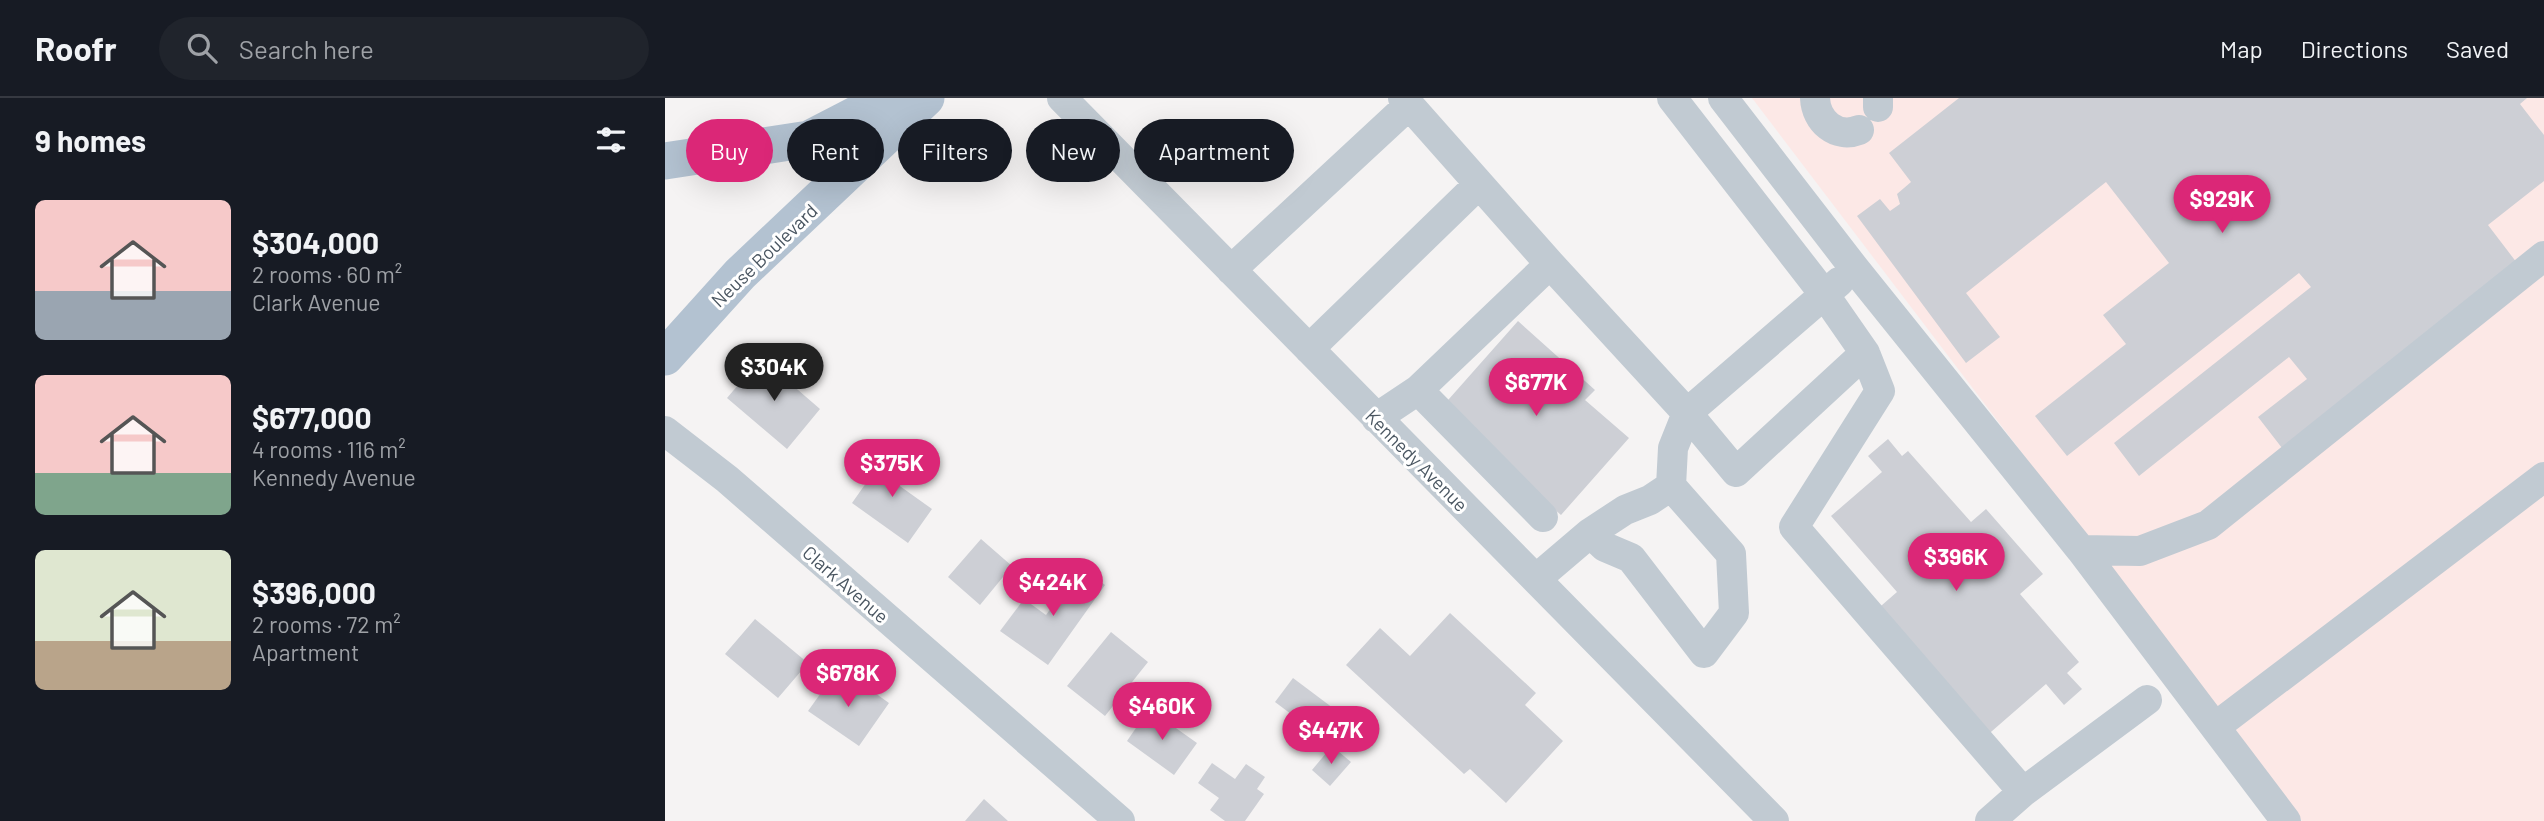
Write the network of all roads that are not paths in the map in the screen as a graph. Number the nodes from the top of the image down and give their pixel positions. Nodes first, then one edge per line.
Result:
1 (888, 98) edge
2 (926, 98) edge
3 (1062, 98) edge
4 (1672, 98) edge
5 (1723, 98) edge
6 (1815, 98) edge
7 (1406, 101) edge
8 (1859, 130) dead end
9 (665, 161) edge
10 (1479, 184) junction
11 (2544, 256) edge
12 (1550, 264) junction
13 (1855, 269) junction
14 (1231, 270) junction
15 (1824, 294) junction
16 (1309, 349) junction
17 (1865, 353) junction
18 (665, 357) edge
19 (1418, 390) junction
20 (1687, 413) junction
21 (1376, 418) junction
22 (665, 431) edge
23 (2544, 477) edge
24 (1671, 486) junction
25 (1543, 517) dead end
26 (1590, 533) junction
27 (2081, 550) junction
28 (1536, 579) junction
29 (2147, 700) dead end
30 (2214, 727) junction
31 (2023, 792) junction
32 (1120, 821) edge
33 (1774, 821) edge
34 (1990, 821) edge
35 (2287, 821) edge

1 - 9 main road
2 - 18 main road, Neuse Boulevard
3 - 14 street, Kennedy Avenue
4 - 15 street
5 - 13 street
6 - 8 street
7 - 10 street
7 - 14 street
10 - 12 street
10 - 16 street
11 - 27 street
12 - 19 street
12 - 20 street
13 - 15 street
13 - 27 street
14 - 16 street, Kennedy Avenue
15 - 17 street
15 - 20 street
16 - 21 street, Kennedy Avenue
17 - 20 street
17 - 31 street
19 - 21 street
19 - 25 street
20 - 24 street
21 - 28 street, Kennedy Avenue
22 - 32 street, Clark Avenue
23 - 30 street
24 - 26 street
24 - 26 street
26 - 28 street
27 - 30 street
28 - 33 street, Kennedy Avenue
29 - 31 street
30 - 35 street
31 - 34 street

